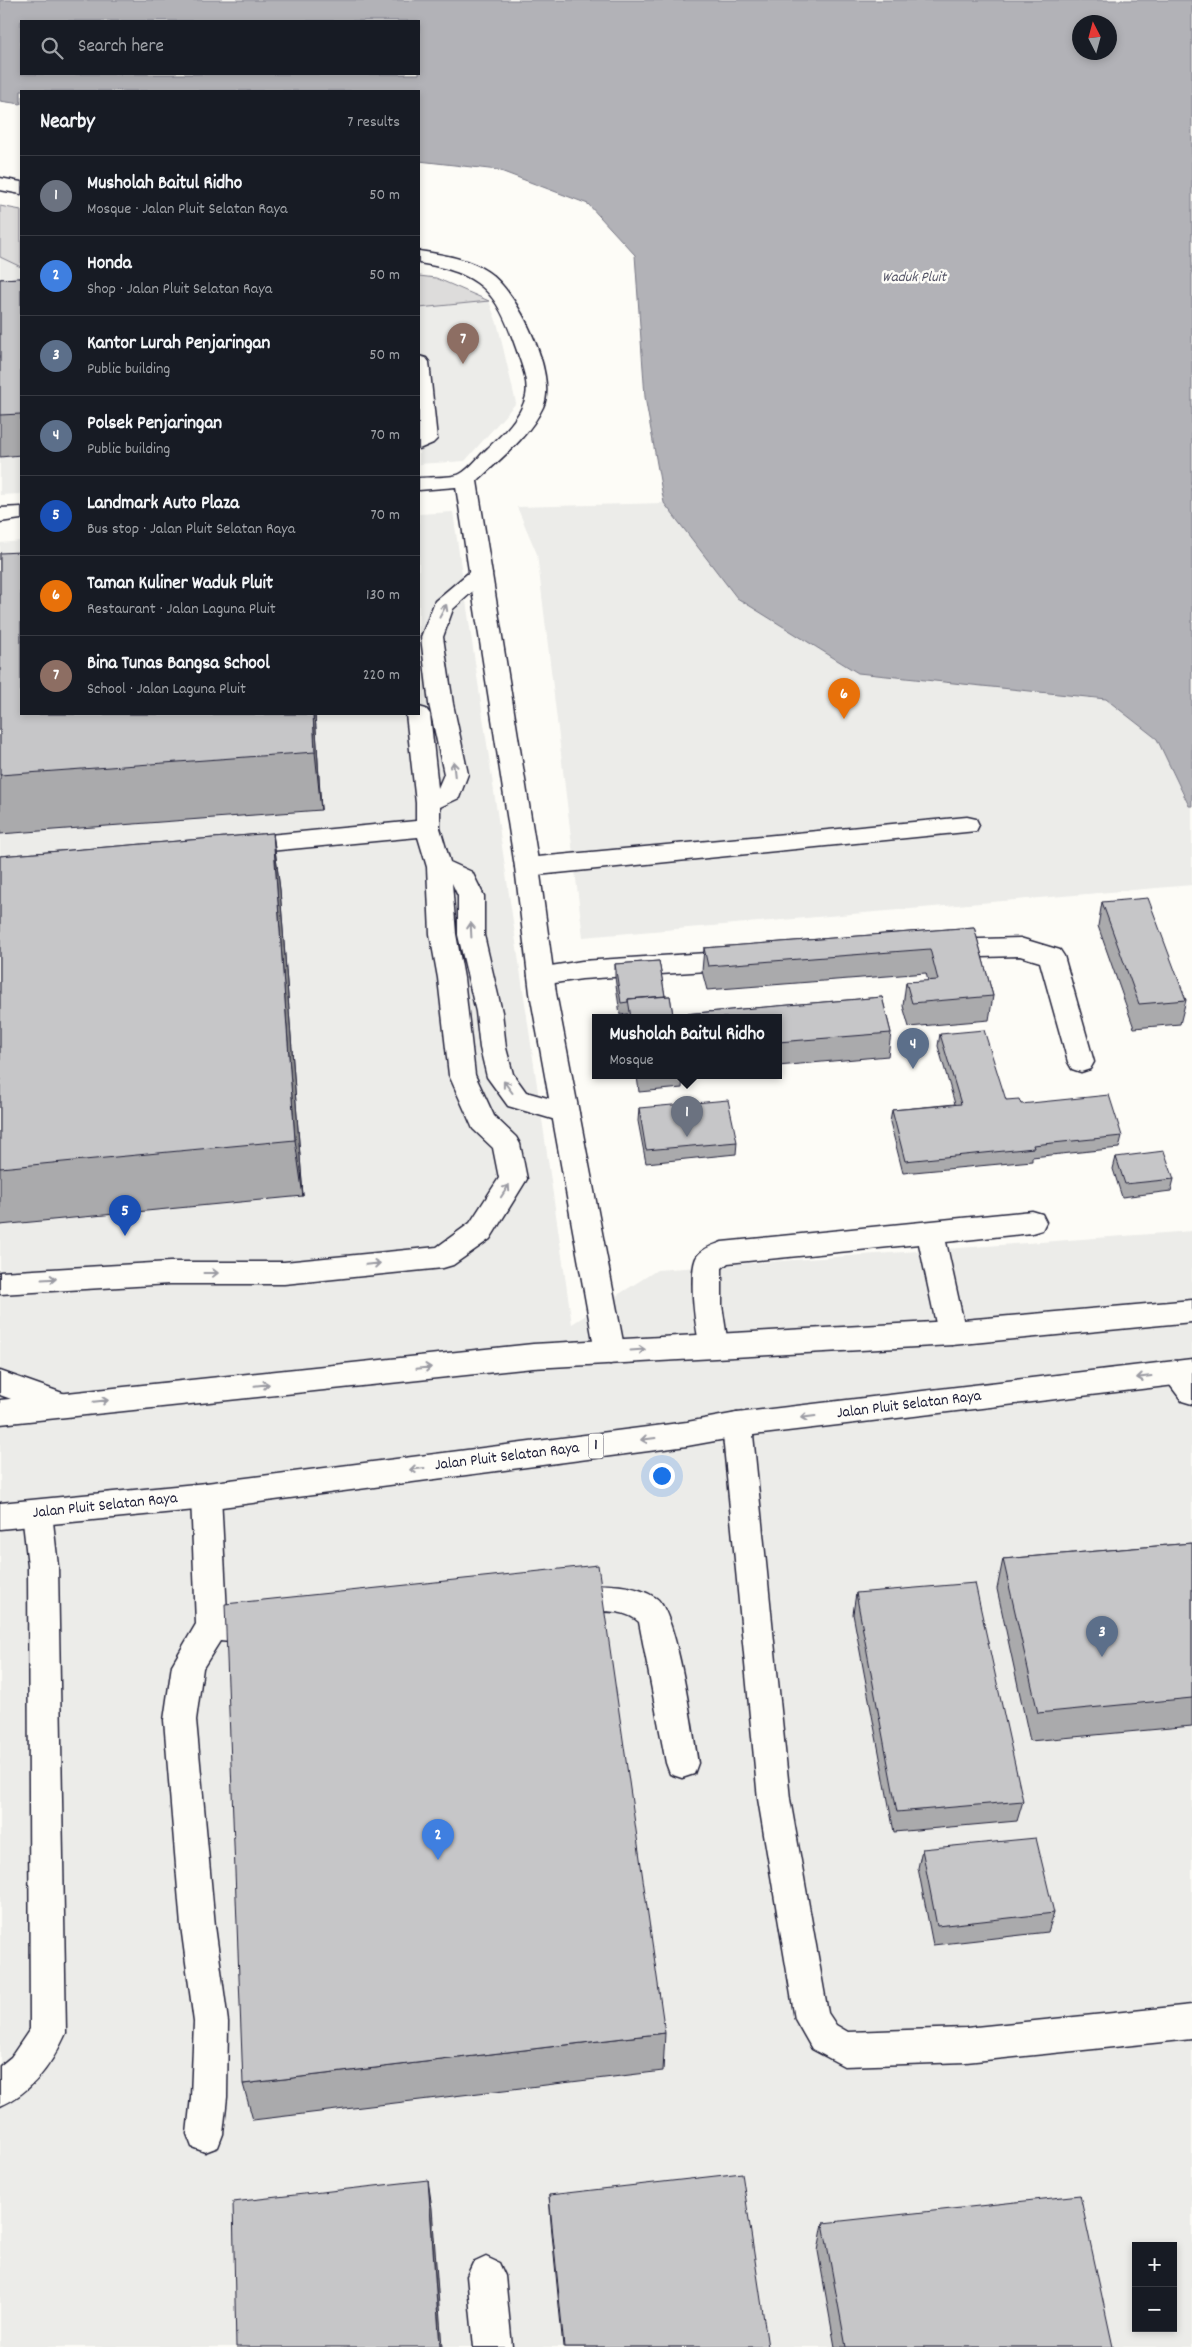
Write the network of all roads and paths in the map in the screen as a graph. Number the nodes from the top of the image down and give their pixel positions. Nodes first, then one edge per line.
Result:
1 (0, 184) edge
2 (20, 188) edge
3 (420, 257) edge
4 (420, 373) edge
5 (420, 442) edge
6 (466, 480) junction
7 (420, 484) edge
8 (20, 513) edge
9 (0, 515) edge
10 (481, 574) junction
11 (418, 715) edge
12 (428, 815) junction
13 (967, 825) dead end
14 (216, 848) edge
15 (439, 867) junction
16 (526, 867) junction
17 (922, 949) edge
18 (767, 958) edge
19 (541, 976) junction
20 (1082, 1062) dead end
21 (566, 1113) junction
22 (1032, 1222) dead end
23 (930, 1232) junction
24 (0, 1283) edge
25 (1192, 1311) edge
26 (952, 1334) junction
27 (713, 1345) junction
28 (610, 1352) junction
29 (1187, 1379) edge
30 (0, 1383) edge
31 (61, 1406) junction
32 (0, 1412) edge
33 (737, 1425) junction
34 (206, 1496) junction
35 (37, 1513) junction
36 (0, 1516) edge
37 (540, 1600) edge
38 (212, 1626) junction
39 (286, 1629) edge
40 (682, 1763) dead end
41 (1192, 2022) edge
42 (0, 2088) edge
43 (205, 2134) dead end
44 (486, 2276) dead end
45 (493, 2347) edge

1 - 2 main road
3 - 6 main road
4 - 5 main road
6 - 7 main road
6 - 10 main road
8 - 9 main road
12 -> 10 main road
10 - 16 main road
11 - 12 main road
12 - 14 main road
12 - 15 main road
13 - 16 main road
21 -> 15 main road
24 -> 15 main road
16 - 19 main road
17 - 20 main road
18 - 19 main road
19 - 21 main road
21 - 28 main road
22 - 23 main road
23 - 26 main road
23 - 27 main road
25 - 26 main road
26 - 27 main road
28 -> 27 main road
31 -> 28 main road
29 -> 33 main road, Jalan Pluit Selatan Raya / 1
30 - 31 main road
31 - 32 main road
33 -> 34 main road, Jalan Pluit Selatan Raya / 1
33 - 41 main road
34 - 35 main road, Jalan Pluit Selatan Raya / 1
34 - 38 main road
35 - 36 main road, Jalan Pluit Selatan Raya / 1
35 - 42 main road
37 - 40 main road
38 - 39 main road
38 - 43 main road
44 - 45 main road

